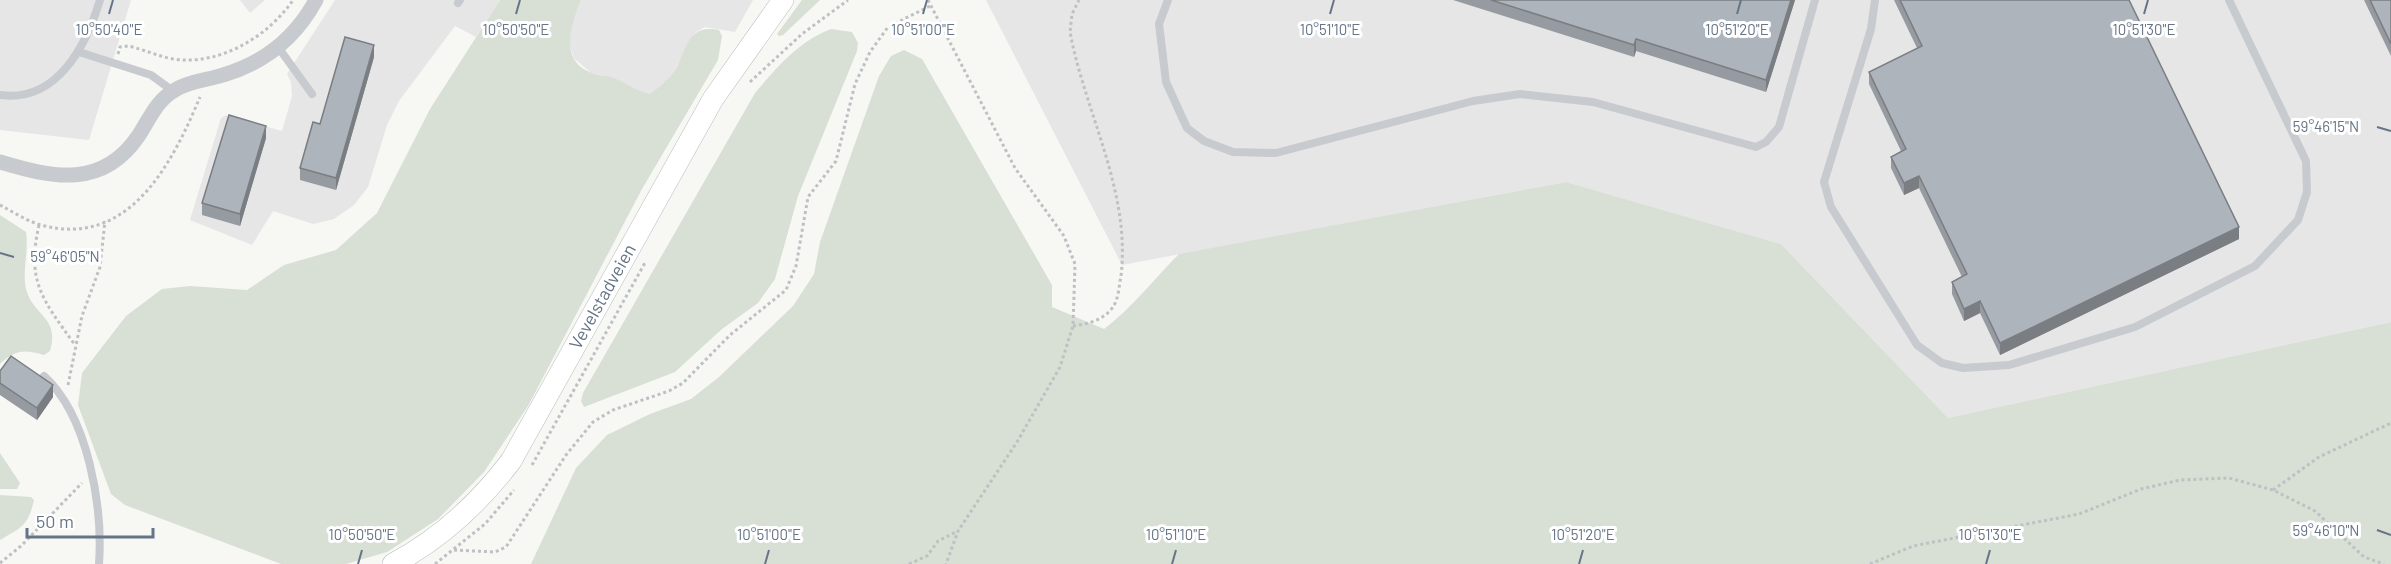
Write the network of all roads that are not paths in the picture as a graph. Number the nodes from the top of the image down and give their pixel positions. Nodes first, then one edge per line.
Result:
1 (100, 0) edge
2 (316, 0) edge
3 (783, 0) edge
4 (1168, 0) edge
5 (1815, 0) edge
6 (1875, 0) edge
7 (2229, 0) edge
8 (278, 47) junction
9 (79, 52) junction
10 (173, 91) junction
11 (312, 94) dead end
12 (0, 95) edge
13 (0, 162) edge
14 (44, 376) edge
15 (99, 564) edge
16 (393, 564) edge

1 - 9 lane
2 - 8 street
3 - 16 main road, Vevelstadveien
4 - 5 lane
6 - 7 lane
8 - 10 street
8 - 11 lane
9 - 10 lane
9 - 12 lane
10 - 13 street
14 - 15 lane

